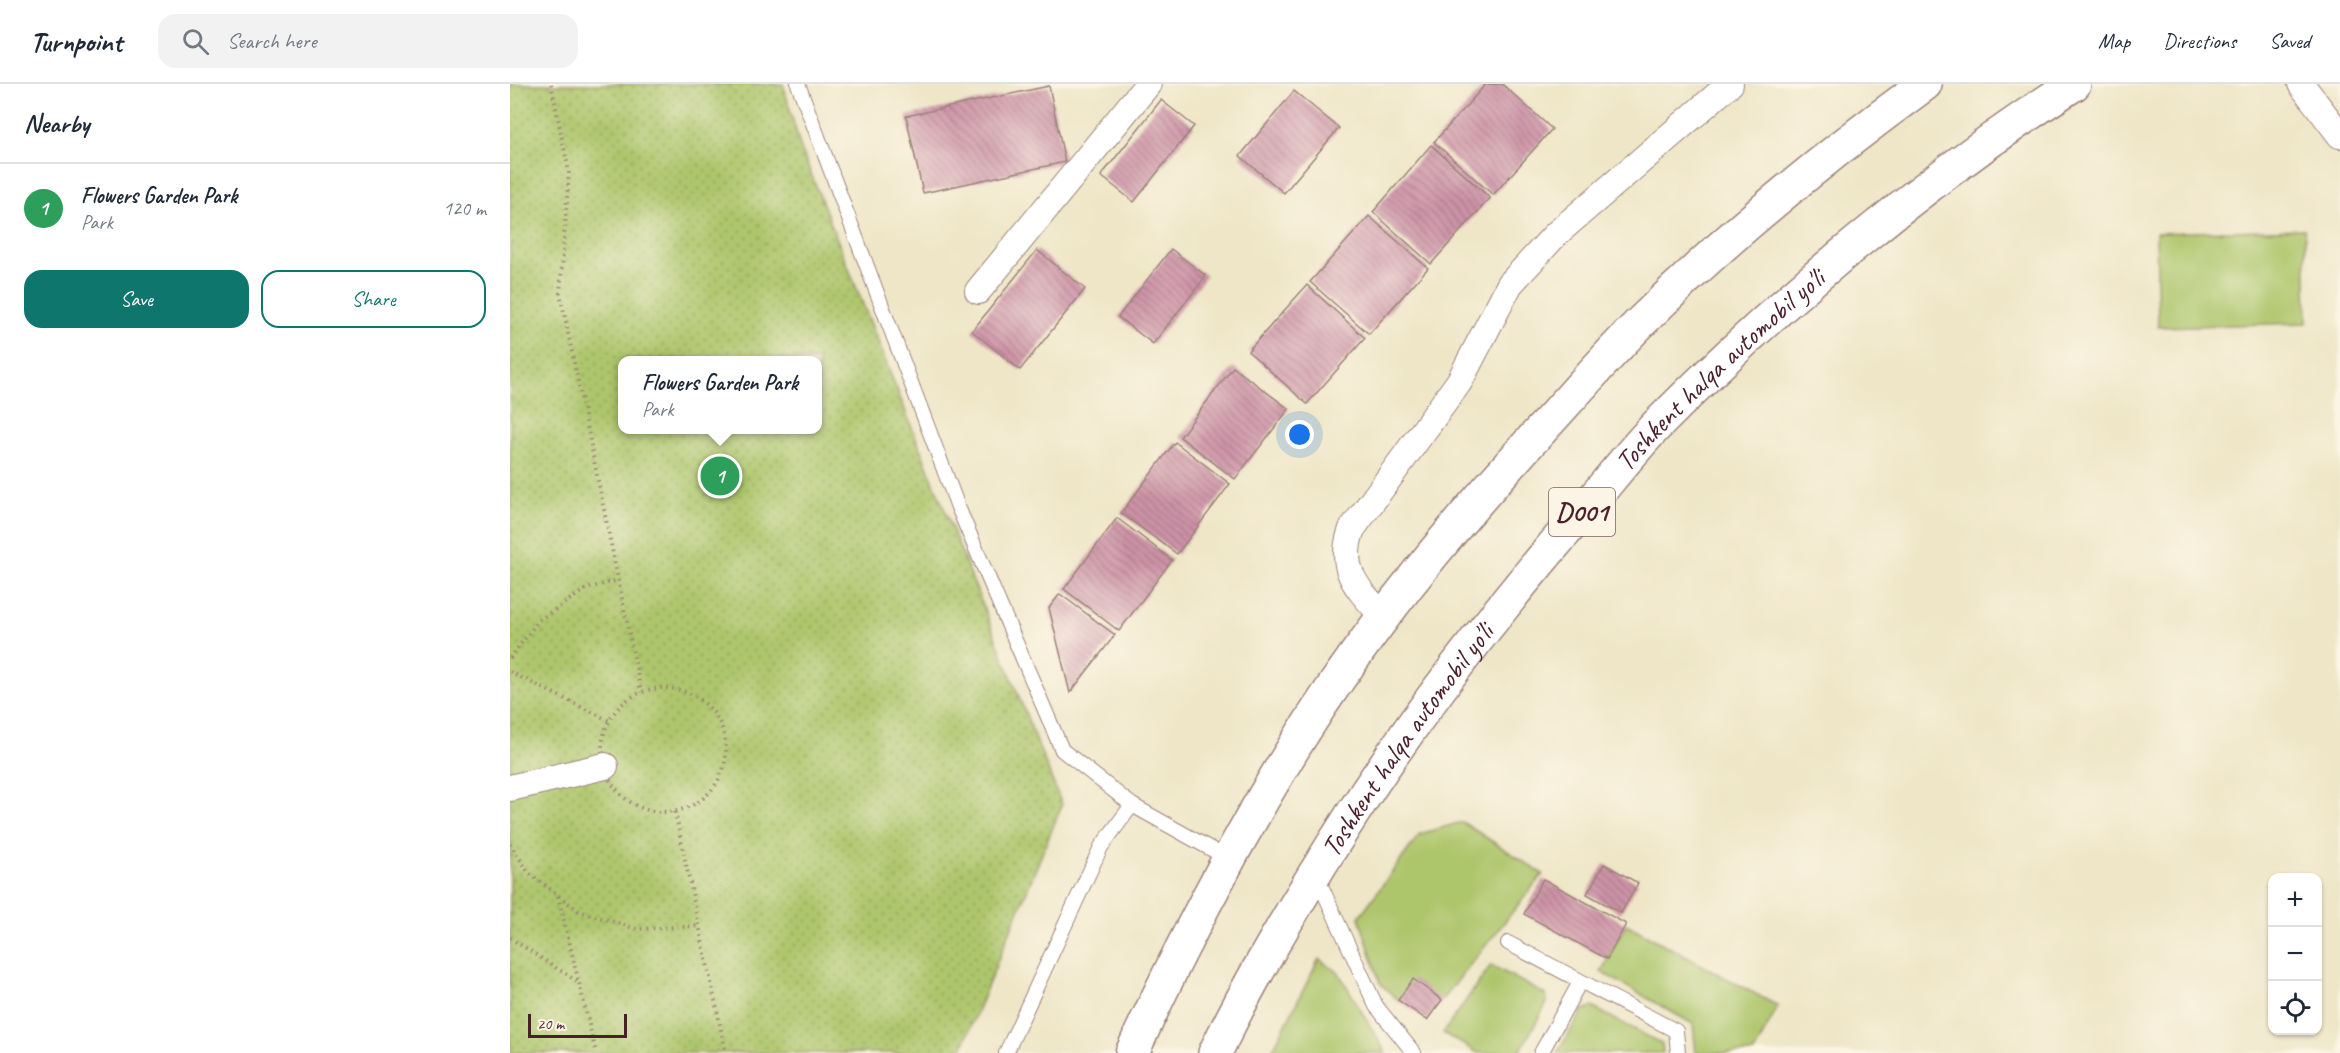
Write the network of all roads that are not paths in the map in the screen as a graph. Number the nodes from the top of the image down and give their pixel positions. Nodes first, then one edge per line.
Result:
1 (798, 84) edge
2 (1148, 84) edge
3 (1730, 84) edge
4 (1924, 84) edge
5 (2074, 84) edge
6 (2301, 84) edge
7 (2340, 135) edge
8 (978, 291) dead end
9 (1383, 616) junction
10 (605, 766) road end
11 (510, 788) edge
12 (1131, 805) junction
13 (1227, 858) junction
14 (1315, 872) junction
15 (1508, 943) dead end
16 (1580, 982) junction
17 (1006, 1053) edge
18 (1132, 1053) edge
19 (1215, 1053) edge
20 (1414, 1053) edge
21 (1541, 1053) edge
22 (1678, 1053) edge

1 - 12 lane
2 - 8 street
3 - 9 street
4 - 9 highway
5 - 14 highway, Toshkent halqa avtomobil yo'li / D001
6 - 7 street
9 - 13 highway
10 - 11 street
12 - 13 lane
12 - 17 lane
13 - 18 highway
14 - 19 highway, Toshkent halqa avtomobil yo'li / D001
14 - 20 lane
15 - 16 lane
16 - 21 lane
16 - 22 lane

